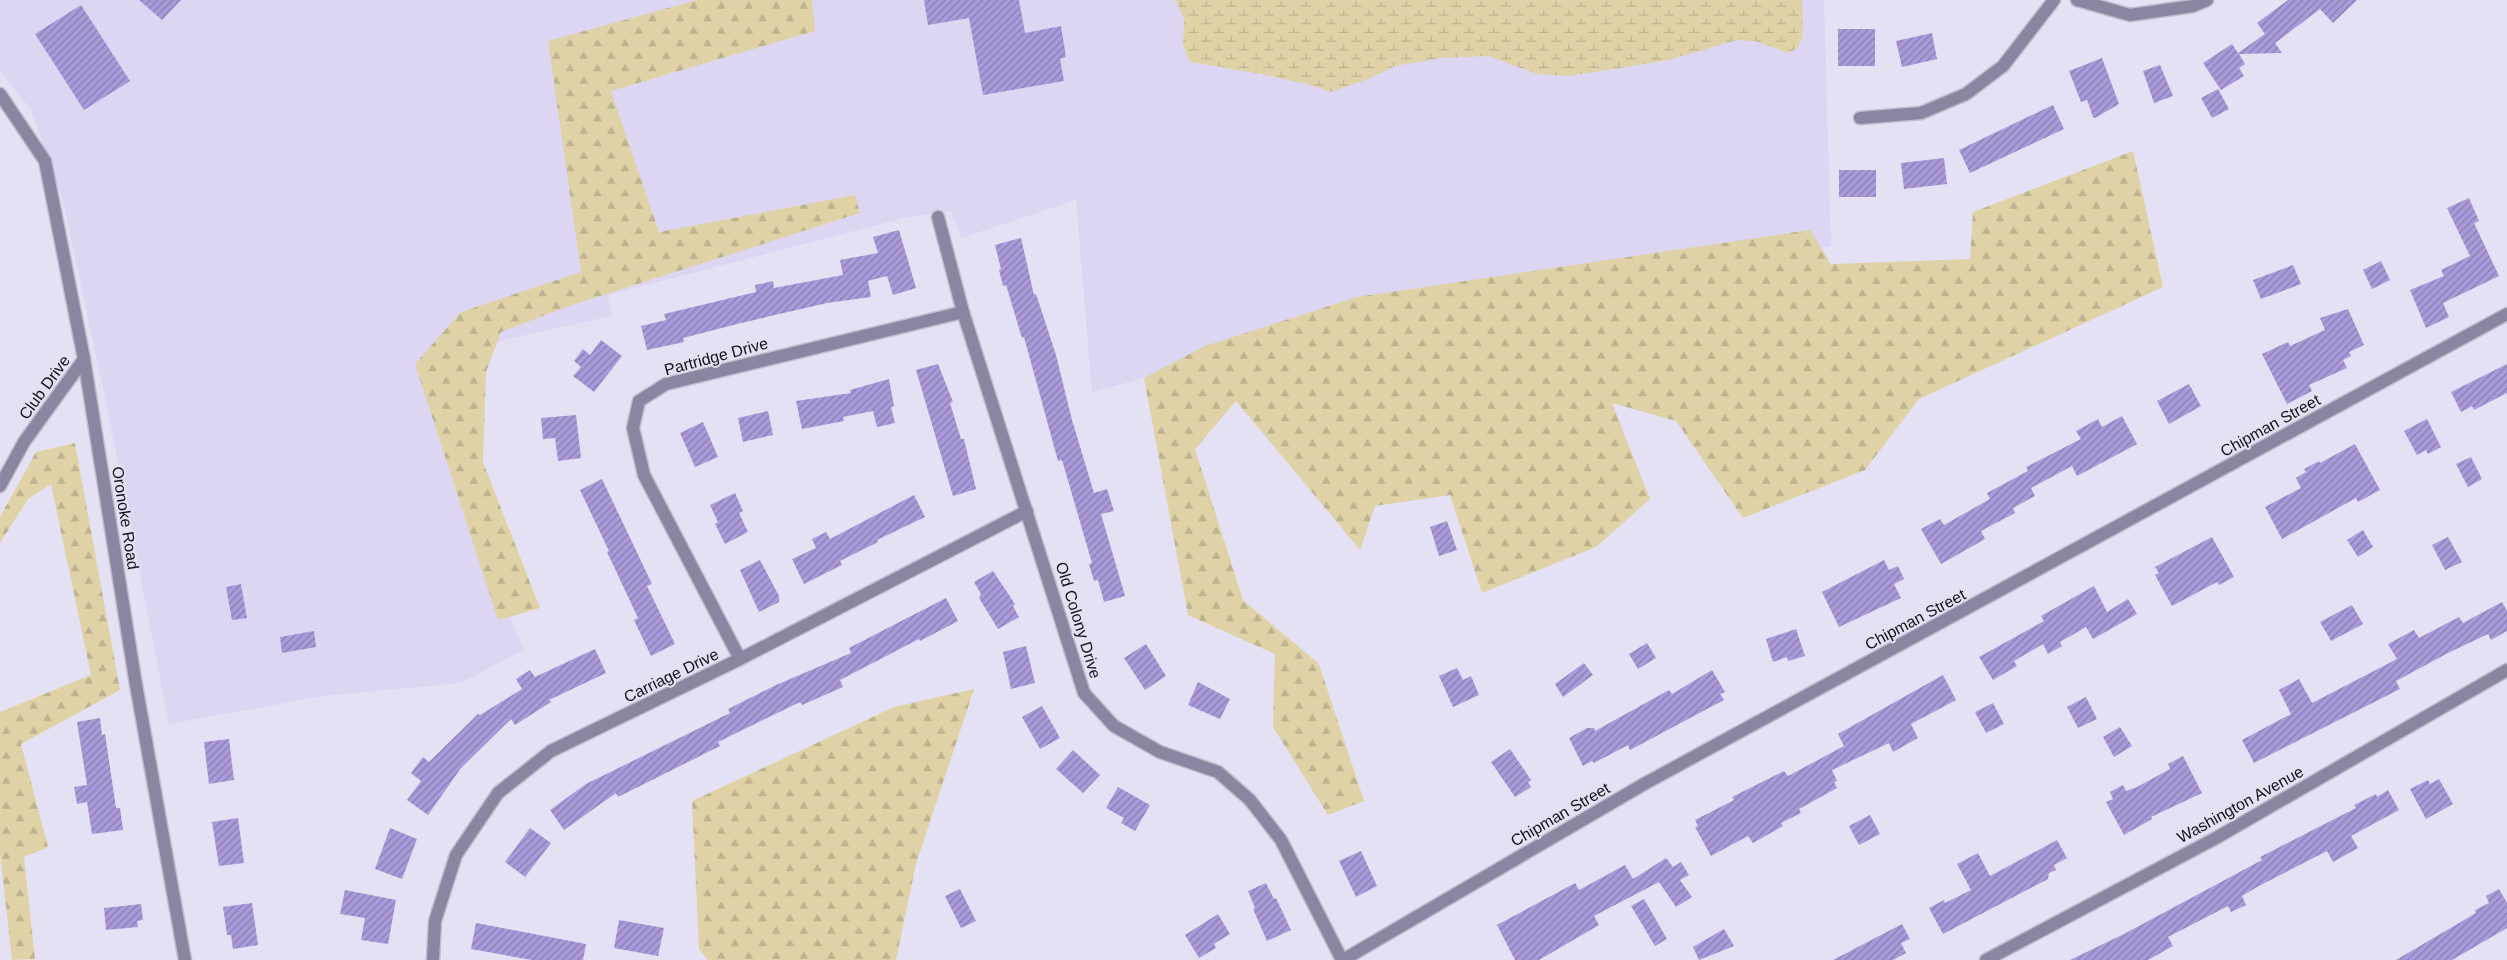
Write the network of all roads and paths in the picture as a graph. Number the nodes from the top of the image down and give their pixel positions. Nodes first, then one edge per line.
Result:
1 (2054, 0) edge
2 (2077, 0) edge
3 (2207, 0) edge
4 (0, 94) edge
5 (1860, 118) dead end
6 (938, 217) dead end
7 (963, 312) junction
8 (2507, 314) edge
9 (84, 359) junction
10 (0, 486) edge
11 (1027, 511) junction
12 (740, 659) junction
13 (2507, 670) edge
14 (185, 960) edge
15 (433, 960) edge
16 (1342, 960) edge
17 (1986, 960) edge

1 - 5 street
2 - 3 street
4 - 9 street, Oronoke Road
6 - 7 street, Old Colony Drive
7 - 11 street, Old Colony Drive
7 - 12 street, Partridge Drive
8 - 16 street, Chipman Street
9 - 10 street, Club Drive
9 - 14 street, Oronoke Road
11 - 12 street, Carriage Drive
11 - 16 street, Old Colony Drive
12 - 15 street, Carriage Drive
13 - 17 street, Washington Avenue

